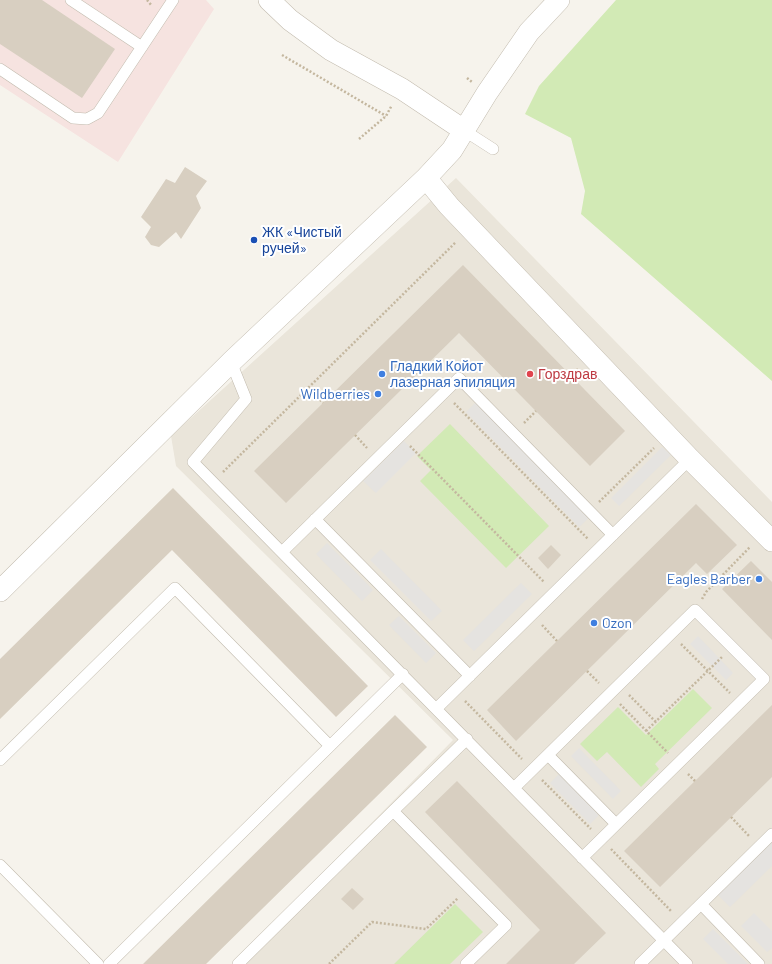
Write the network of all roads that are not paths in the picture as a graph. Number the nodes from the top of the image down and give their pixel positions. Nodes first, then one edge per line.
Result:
1 (71, 0) edge
2 (173, 0) edge
3 (269, 0) edge
4 (559, 0) edge
5 (142, 47) junction
6 (0, 69) edge
7 (465, 130) junction
8 (493, 149) dead end
9 (426, 178) junction
10 (231, 362) junction
11 (690, 459) junction
12 (316, 519) junction
13 (613, 535) junction
14 (768, 537) edge
15 (282, 552) junction
16 (0, 591) edge
17 (402, 674) junction
18 (470, 676) junction
19 (436, 709) junction
20 (467, 738) junction
21 (330, 746) junction
22 (548, 755) junction
23 (0, 760) edge
24 (514, 788) junction
25 (393, 811) junction
26 (616, 824) junction
27 (772, 834) edge
28 (582, 858) junction
29 (0, 865) edge
30 (701, 904) junction
31 (664, 941) junction
32 (98, 964) edge
33 (109, 964) edge
34 (238, 964) edge
35 (466, 964) edge
36 (640, 964) edge
37 (687, 964) edge
38 (759, 964) edge

1 - 5 lane
2 - 5 lane
3 - 7 street
4 - 7 street
5 - 6 lane
7 - 8 lane
7 - 9 street
9 - 10 street
9 - 11 street
10 - 15 lane
10 - 16 street
11 - 13 lane
11 - 14 street
12 - 13 lane
12 - 15 lane
12 - 18 lane
13 - 18 lane
15 - 17 lane
17 - 19 lane
17 - 21 lane
18 - 19 lane
19 - 20 lane
20 - 24 lane
20 - 25 lane
21 - 23 lane
21 - 33 lane
22 - 24 lane
22 - 26 lane
22 - 26 lane
24 - 28 lane
25 - 34 lane
25 - 35 lane
26 - 28 lane
27 - 30 lane
28 - 31 lane
29 - 32 lane
30 - 31 lane
30 - 38 lane
31 - 36 lane
31 - 37 lane

